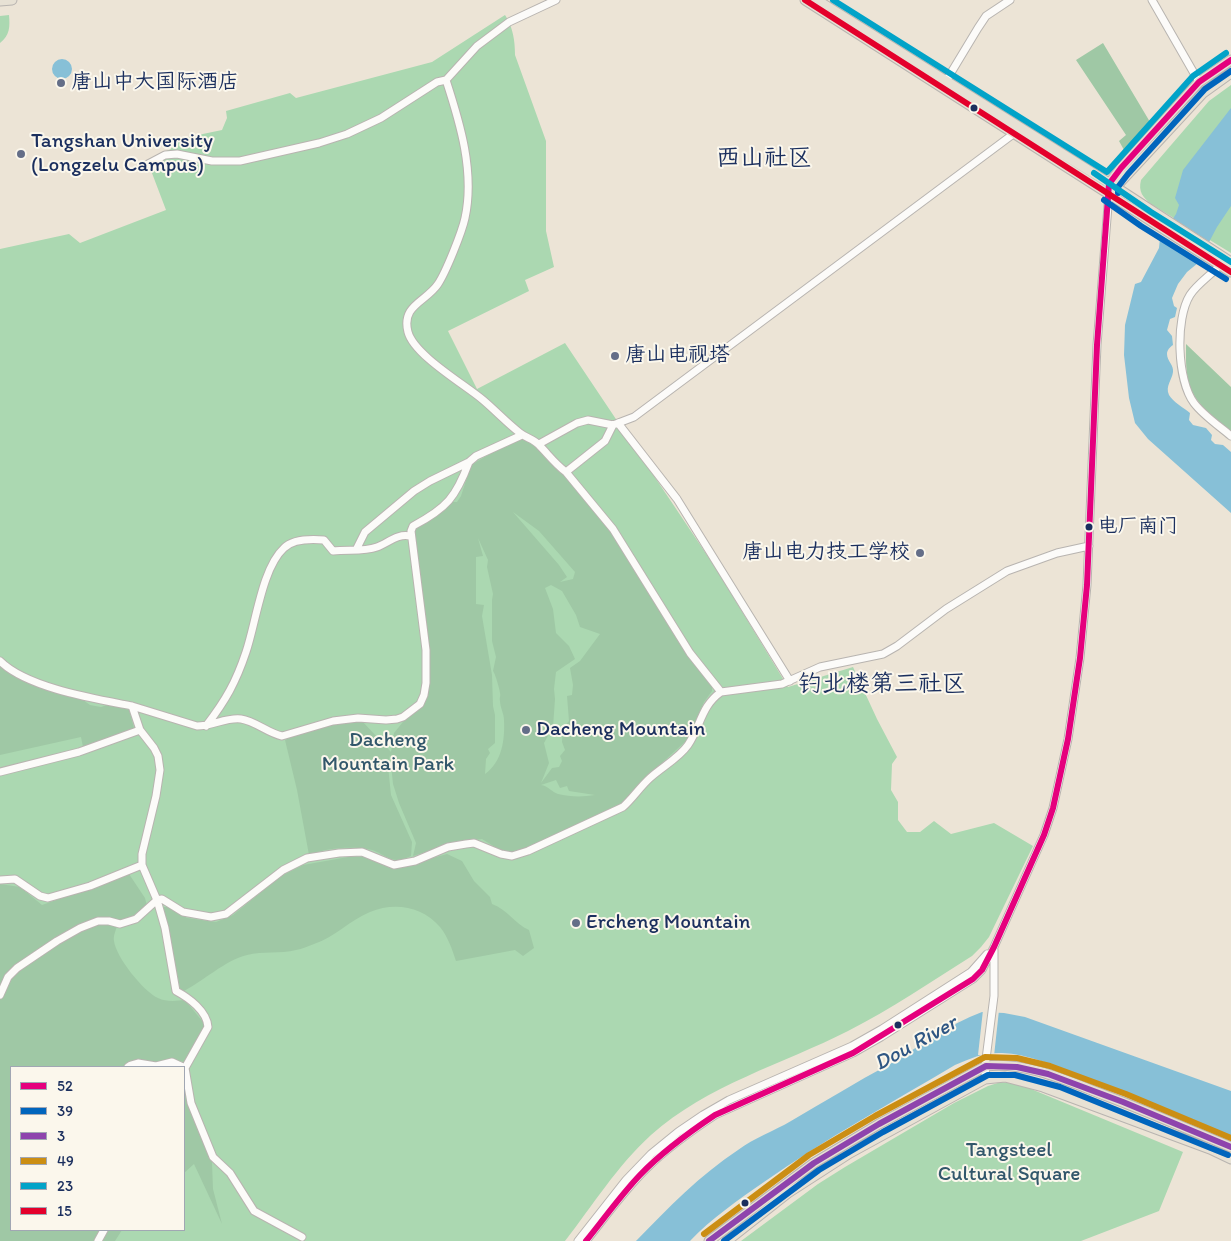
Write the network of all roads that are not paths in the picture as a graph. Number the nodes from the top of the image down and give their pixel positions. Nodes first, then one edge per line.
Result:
1 (12, 0) edge
2 (556, 0) edge
3 (805, 0) edge
4 (817, 0) edge
5 (1010, 0) edge
6 (1152, 0) edge
7 (0, 1) edge
8 (1231, 60) edge
9 (1231, 73) edge
10 (446, 80) junction
11 (946, 81) junction
12 (1200, 82) junction
13 (1019, 131) junction
14 (148, 164) dead end
15 (1112, 188) junction
16 (1216, 260) junction
17 (1231, 262) edge
18 (1231, 272) edge
19 (615, 424) junction
20 (522, 435) junction
21 (1231, 436) edge
22 (539, 444) junction
23 (469, 462) junction
24 (566, 472) junction
25 (410, 536) junction
26 (1089, 546) junction
27 (356, 550) junction
28 (0, 661) edge
29 (790, 681) junction
30 (721, 692) junction
31 (132, 706) junction
32 (206, 726) junction
33 (140, 730) junction
34 (0, 772) edge
35 (142, 865) junction
36 (0, 880) edge
37 (157, 900) junction
38 (994, 947) junction
39 (0, 995) edge
40 (986, 1063) junction
41 (130, 1066) edge
42 (156, 1066) edge
43 (156, 1066) edge
44 (181, 1066) edge
45 (185, 1068) joint
46 (986, 1080) junction
47 (1231, 1147) edge
48 (1231, 1159) edge
49 (302, 1237) dead end
50 (578, 1241) edge
51 (586, 1241) edge
52 (709, 1241) edge
53 (727, 1241) edge

1 - 7 main road
2 - 10 street
3 - 13 main road
4 - 11 main road
5 - 11 street
6 - 12 street
8 - 12 main road
9 - 15 main road
10 - 14 street
10 - 20 street
11 - 13 main road
12 - 15 main road
13 - 15 main road
13 - 19 street
15 - 16 main road
15 - 26 street
16 - 17 main road
16 - 18 main road
16 - 21 street
19 - 22 street
19 - 24 street
19 - 29 street
20 - 22 street
20 - 23 street
22 - 24 street
23 - 25 street
23 - 27 street
24 - 30 street
25 - 27 street
25 - 32 street
26 - 29 street
26 - 38 street
27 - 32 street
28 - 31 street
29 - 30 street
30 - 37 street
31 - 32 street
31 - 33 street
33 - 34 street
33 - 35 street
35 - 36 street
35 - 37 street
37 - 39 street
37 - 45 street
38 - 40 street
38 - 50 street
38 - 51 street
40 - 46 street
40 - 47 main road
40 - 52 main road
41 - 42 street
43 - 44 street
45 - 49 street
46 - 48 main road
46 - 53 main road

